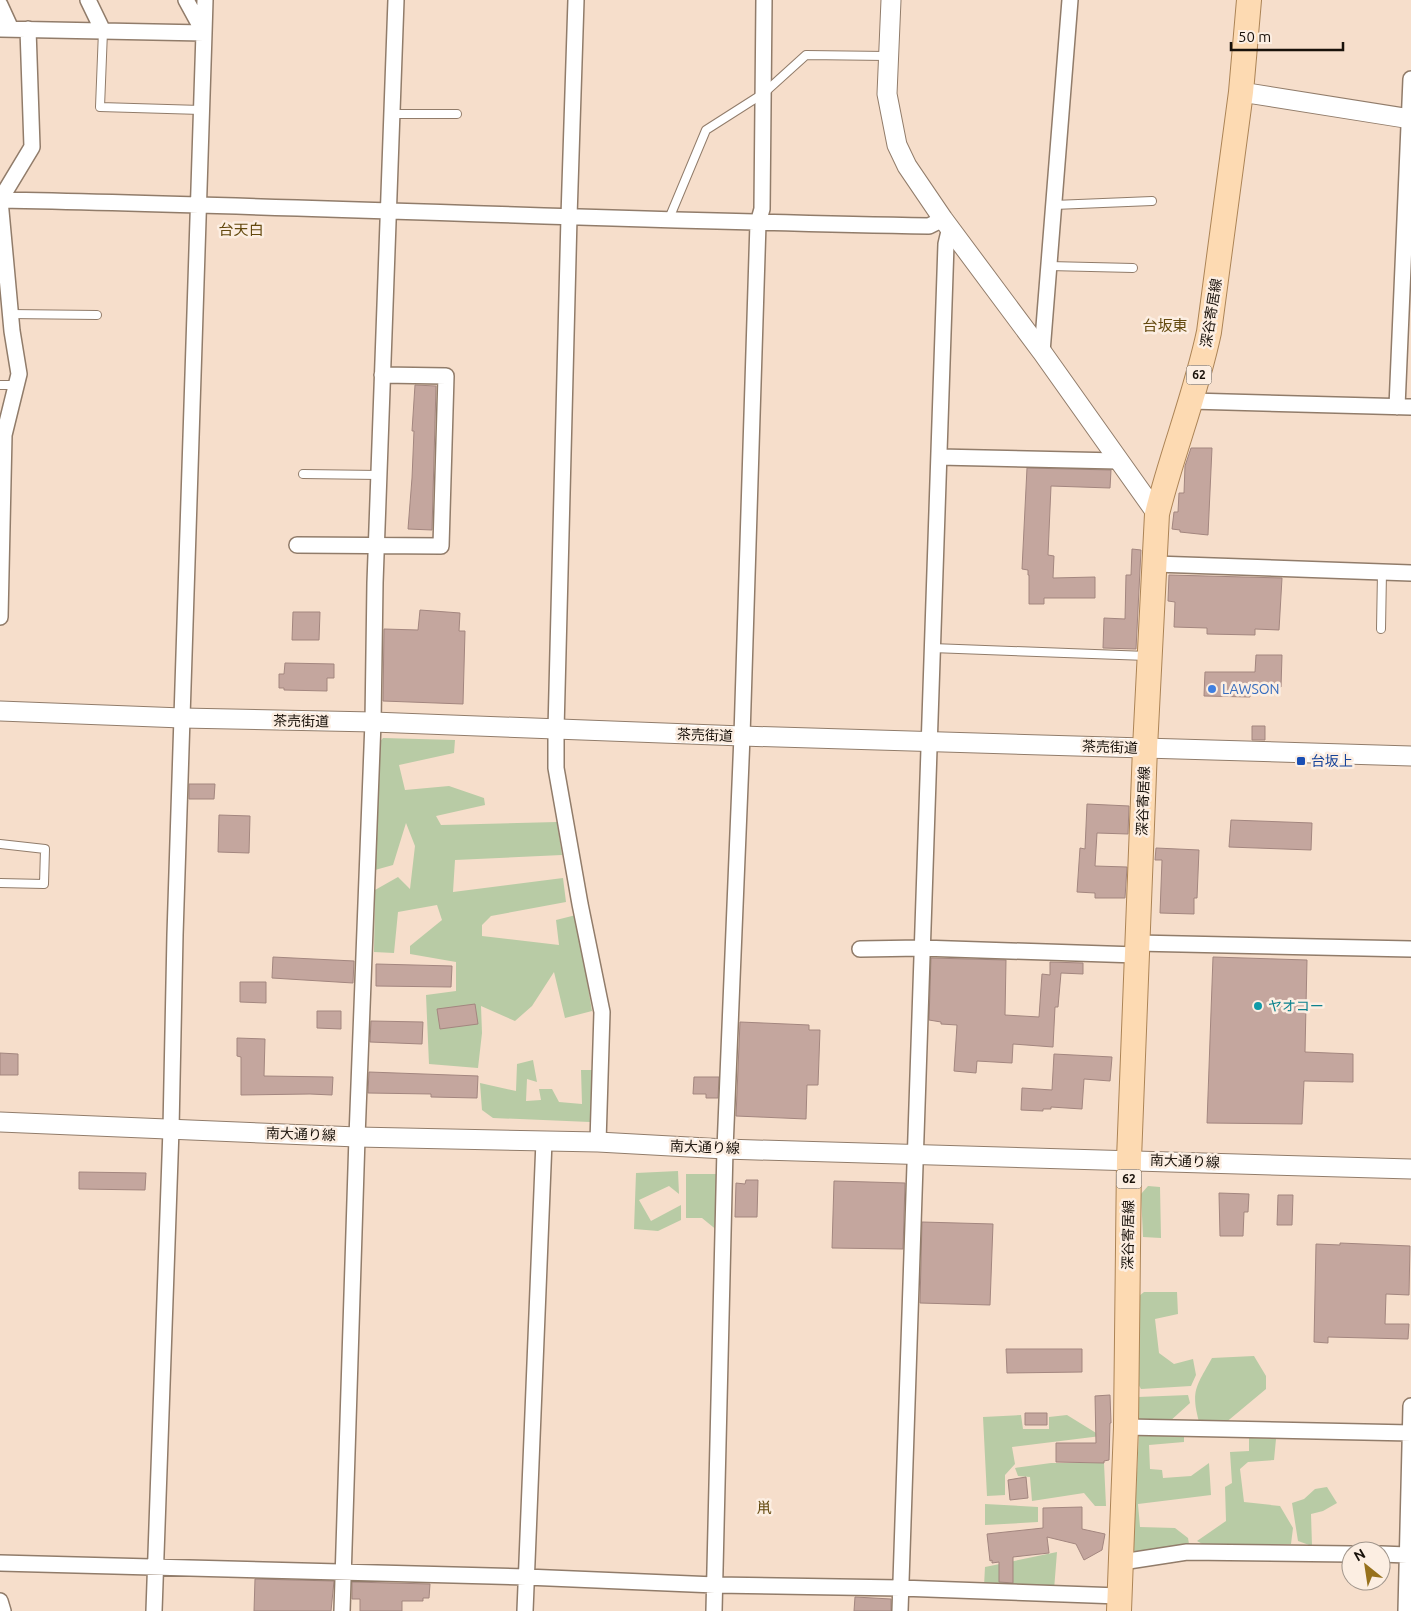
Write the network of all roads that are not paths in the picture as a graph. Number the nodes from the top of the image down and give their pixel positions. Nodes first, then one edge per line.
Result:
1 (88, 0) edge
2 (186, 0) edge
3 (205, 0) edge
4 (396, 0) edge
5 (576, 0) edge
6 (764, 0) edge
7 (892, 0) edge
8 (1249, 0) edge
9 (1074, 1) edge
10 (0, 5) edge
11 (5, 29) edge
12 (28, 29) junction
13 (103, 31) junction
14 (204, 33) junction
15 (888, 56) junction
16 (1411, 79) edge
17 (1241, 92) junction
18 (764, 93) junction
19 (201, 110) junction
20 (391, 114) junction
21 (457, 114) dead end
22 (1411, 119) edge
23 (0, 200) edge
24 (1152, 201) dead end
25 (198, 204) junction
26 (1054, 205) junction
27 (388, 210) junction
28 (569, 217) junction
29 (668, 221) junction
30 (758, 223) junction
31 (947, 223) junction
32 (1049, 266) junction
33 (1133, 268) dead end
34 (10, 314) junction
35 (97, 315) dead end
36 (1042, 352) junction
37 (382, 375) junction
38 (0, 385) edge
39 (16, 385) junction
40 (1191, 401) junction
41 (1404, 407) edge
42 (939, 457) junction
43 (1118, 461) junction
44 (303, 474) dead end
45 (379, 475) junction
46 (1157, 514) junction
47 (297, 545) dead end
48 (376, 546) junction
49 (1155, 564) junction
50 (1382, 572) junction
51 (1411, 573) edge
52 (0, 617) edge
53 (1381, 629) dead end
54 (932, 648) junction
55 (1150, 656) junction
56 (0, 711) edge
57 (182, 718) junction
58 (373, 722) junction
59 (556, 730) junction
60 (742, 736) junction
61 (929, 742) junction
62 (1145, 748) junction
63 (1411, 756) edge
64 (0, 844) edge
65 (0, 883) edge
66 (921, 948) junction
67 (1411, 948) edge
68 (860, 949) dead end
69 (1137, 949) junction
70 (0, 1122) edge
71 (171, 1129) junction
72 (357, 1137) junction
73 (544, 1142) junction
74 (598, 1142) junction
75 (726, 1149) junction
76 (914, 1154) junction
77 (1129, 1159) junction
78 (1411, 1169) edge
79 (1411, 1406) edge
80 (1126, 1428) junction
81 (1411, 1433) edge
82 (1341, 1554) edge
83 (1391, 1554) edge
84 (1408, 1555) junction
85 (1122, 1562) junction
86 (0, 1563) edge
87 (155, 1566) junction
88 (343, 1573) junction
89 (526, 1577) junction
90 (715, 1585) junction
91 (900, 1588) junction
92 (0, 1601) edge
93 (1119, 1603) edge
94 (3, 1611) edge
95 (154, 1611) edge
96 (342, 1611) edge
97 (525, 1611) edge
98 (714, 1611) edge
99 (900, 1611) edge
100 (1406, 1611) edge

1 - 13 street
2 - 14 street
3 - 14 street
4 - 20 street
5 - 28 street
6 - 18 street
7 - 15 street
8 - 17 main road, 深谷寄居線 / 62
9 - 26 street
10 - 11 street
11 - 12 street
12 - 13 street
12 - 23 street
13 - 14 street
13 - 19 lane
14 - 19 street
15 - 18 lane
15 - 31 street
16 - 22 street
17 - 22 street
17 - 40 main road, 深谷寄居線 / 62
18 - 29 lane
18 - 30 street
19 - 25 street
20 - 21 lane
20 - 27 street
22 - 41 street
23 - 25 street
23 - 34 street
24 - 26 lane
25 - 27 street
25 - 57 street
26 - 32 street
27 - 28 street
27 - 37 street
28 - 29 street
28 - 59 street
29 - 30 street
30 - 31 street
30 - 60 street
31 - 36 street
31 - 42 street
32 - 33 lane
32 - 36 street
34 - 35 lane
34 - 39 street
36 - 43 street
37 - 45 street
37 - 48 street
38 - 39 lane
39 - 52 street
40 - 41 street
40 - 46 main road, 深谷寄居線 / 62
42 - 43 street
42 - 54 street
43 - 46 street
44 - 45 lane
45 - 48 street
46 - 49 main road, 深谷寄居線 / 62
47 - 48 street
48 - 58 street
49 - 50 street
49 - 55 main road, 深谷寄居線 / 62
50 - 51 street
50 - 53 lane
54 - 55 lane
54 - 61 street
55 - 62 main road, 深谷寄居線 / 62
56 - 57 street, 茶売街道
57 - 58 street, 茶売街道
57 - 71 street
58 - 59 street, 茶売街道
58 - 72 street
59 - 60 street, 茶売街道
59 - 74 street
60 - 61 street, 茶売街道
60 - 75 street
61 - 62 street, 茶売街道
61 - 66 street
62 - 63 street, 茶売街道
62 - 69 main road, 深谷寄居線 / 62
64 - 65 lane
66 - 68 street
66 - 69 street
66 - 76 street
67 - 69 street
69 - 77 main road, 深谷寄居線 / 62
70 - 71 street, 南大通り線
71 - 72 street, 南大通り線
71 - 87 street
72 - 73 street, 南大通り線
72 - 88 street
73 - 74 street, 南大通り線
73 - 89 street
74 - 75 street, 南大通り線
75 - 76 street, 南大通り線
75 - 90 street
76 - 77 street, 南大通り線
76 - 91 street
77 - 78 street, 南大通り線
77 - 80 main road, 深谷寄居線 / 62
79 - 81 street
80 - 81 street
80 - 85 main road, 深谷寄居線 / 62
81 - 84 street
82 - 85 street
83 - 84 street
84 - 100 street
85 - 93 main road, 深谷寄居線 / 62
86 - 87 street
87 - 88 street
87 - 95 street
88 - 89 street
88 - 96 street
89 - 90 street
89 - 97 street
90 - 91 street
90 - 98 street
91 - 93 street
91 - 99 street
92 - 94 street

